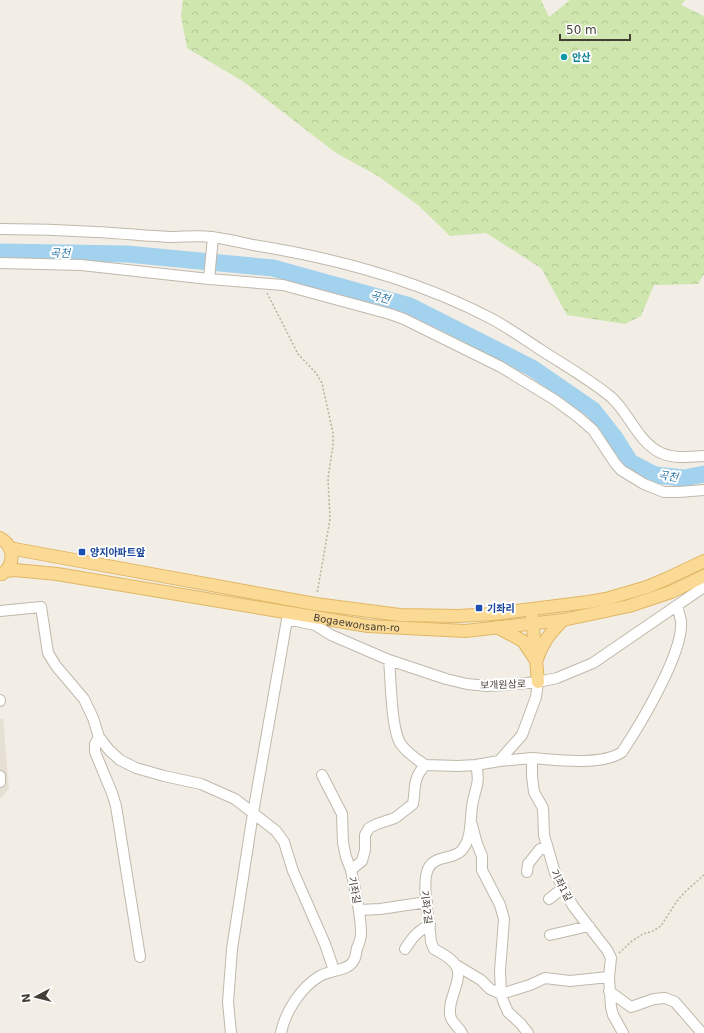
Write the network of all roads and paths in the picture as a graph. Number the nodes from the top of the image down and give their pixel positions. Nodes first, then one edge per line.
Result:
1 (0, 229) edge
2 (214, 237) junction
3 (0, 263) edge
4 (209, 279) junction
5 (262, 283) junction
6 (704, 456) edge
7 (704, 490) edge
8 (0, 538) edge
9 (10, 548) junction
10 (704, 561) edge
11 (3, 573) edge
12 (704, 576) edge
13 (704, 587) edge
14 (315, 604) junction
15 (677, 606) junction
16 (531, 610) junction
17 (0, 612) edge
18 (288, 616) junction
19 (563, 620) junction
20 (532, 624) junction
21 (497, 627) junction
22 (390, 660) junction
23 (536, 660) junction
24 (538, 682) junction
25 (99, 737) junction
26 (532, 758) junction
27 (498, 761) junction
28 (425, 765) junction
29 (476, 765) junction
30 (322, 775) dead end
31 (0, 776) edge
32 (0, 782) edge
33 (253, 813) junction
34 (471, 821) junction
35 (547, 849) junction
36 (352, 870) junction
37 (527, 872) dead end
38 (704, 876) edge
39 (562, 888) junction
40 (549, 899) dead end
41 (427, 902) junction
42 (359, 910) junction
43 (430, 925) junction
44 (589, 926) junction
45 (550, 935) dead end
46 (405, 948) dead end
47 (140, 957) dead end
48 (611, 958) junction
49 (456, 965) junction
50 (334, 970) junction
51 (609, 977) junction
52 (609, 990) junction
53 (501, 994) junction
54 (232, 1033) edge
55 (281, 1033) edge
56 (462, 1033) edge
57 (528, 1033) edge
58 (623, 1033) edge
59 (702, 1033) edge

1 - 2 street
2 - 4 street
2 - 6 street
3 - 4 street
4 - 5 street
5 - 7 street
5 - 14 path
8 - 9 main road
9 - 11 main road, Bogaewonsam-ro
9 - 14 main road, Bogaewonsam-ro
10 - 16 main road, Bogaewonsam-ro
11 - 18 main road, Bogaewonsam-ro
12 - 19 main road, Bogaewonsam-ro
13 - 15 street, 보개원삼로
14 - 16 main road, Bogaewonsam-ro
15 - 24 street, 보개원삼로
15 - 26 street
16 - 20 main road
17 - 25 street
18 - 21 main road, Bogaewonsam-ro
18 - 22 street, 보개원삼로
18 - 33 street
19 - 20 main road, Bogaewonsam-ro
19 - 23 main road
20 - 21 main road, Bogaewonsam-ro
20 - 23 main road
21 - 23 main road
22 - 24 street, 보개원삼로
22 - 28 street
23 - 24 main road
24 - 27 street
25 - 33 street
25 - 47 street
26 - 27 street
26 - 35 street, 기좌1길
27 - 29 street
28 - 29 street
28 - 36 street, 기좌길
29 - 34 street, 기좌2길
30 - 36 street
31 - 32 street
33 - 50 street
33 - 54 street
34 - 41 street, 기좌2길
34 - 53 street
35 - 37 street
35 - 39 street, 기좌1길
36 - 42 street, 기좌길
38 - 48 path
39 - 40 street
39 - 44 street, 기좌1길
41 - 42 street
41 - 43 street, 기좌2길
42 - 50 street, 기좌길
43 - 46 street
43 - 49 street, 기좌2길
44 - 45 street
44 - 48 street, 기좌1길
48 - 51 street
49 - 53 street, 기좌2길
49 - 56 street
50 - 55 street, 기좌길
51 - 52 street
51 - 53 street
52 - 58 street
52 - 59 street
53 - 57 street

